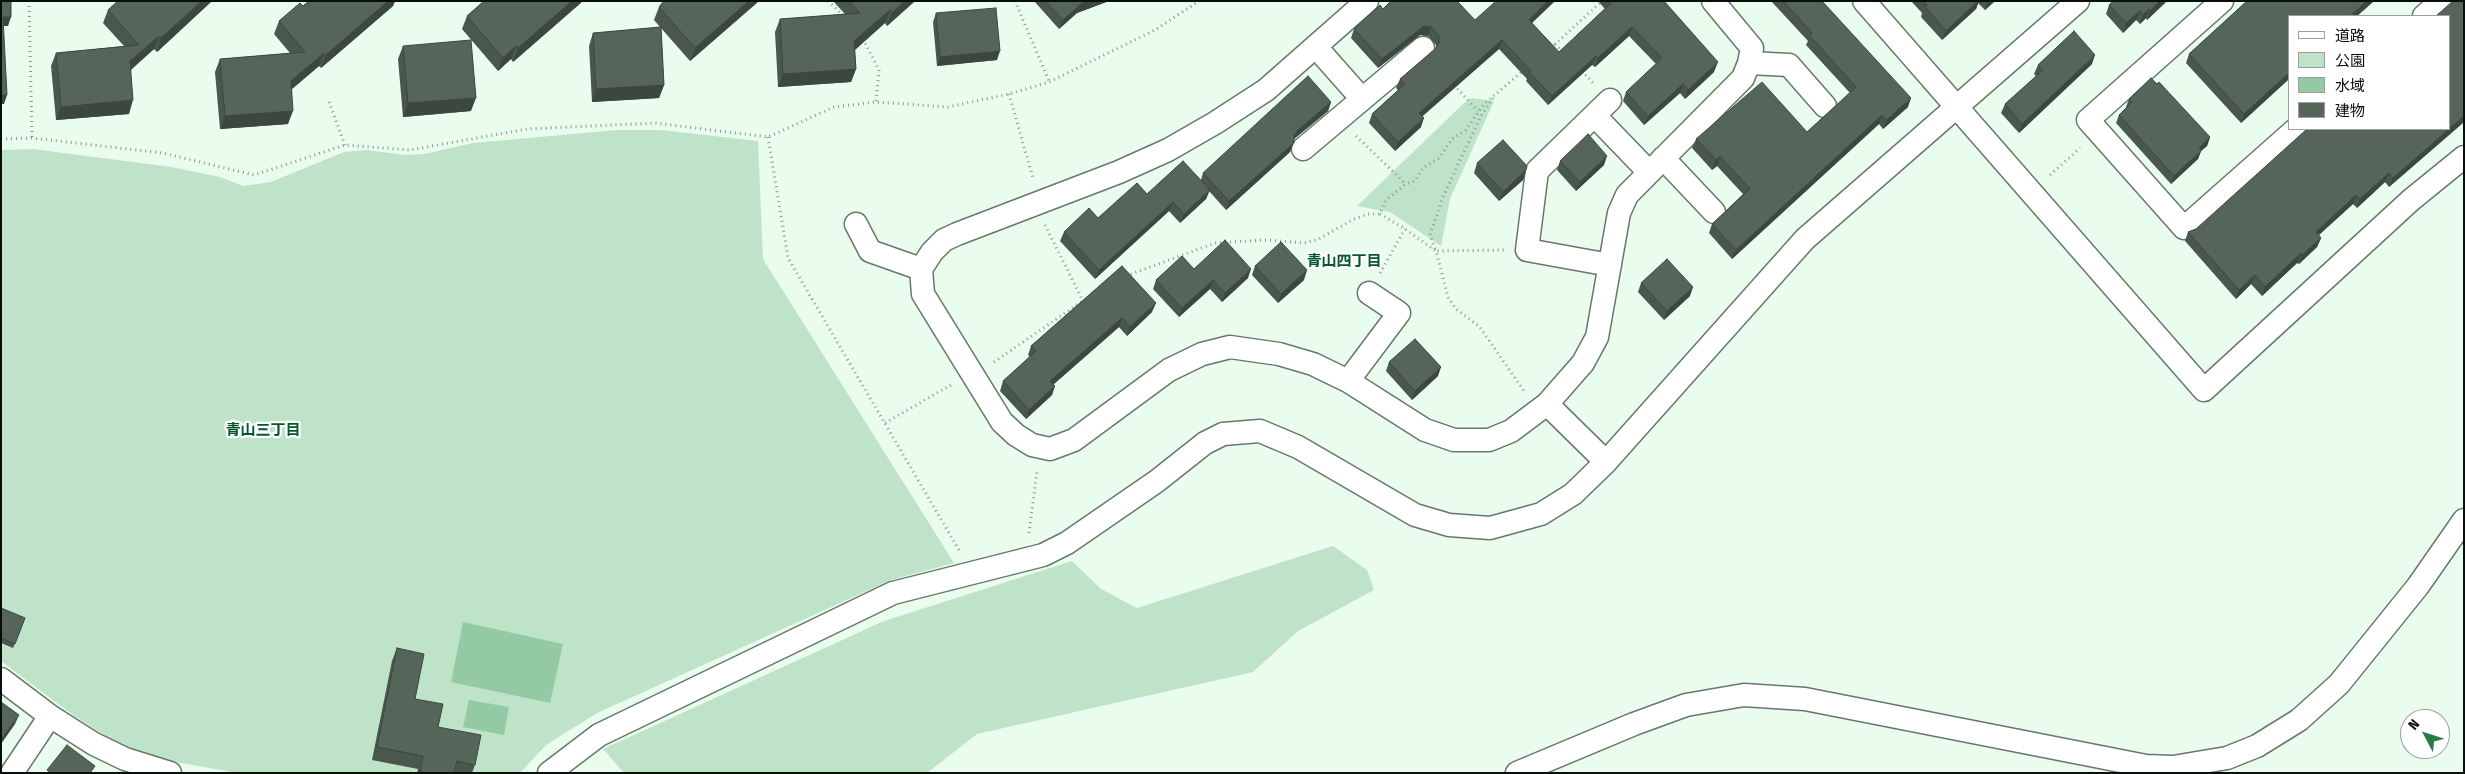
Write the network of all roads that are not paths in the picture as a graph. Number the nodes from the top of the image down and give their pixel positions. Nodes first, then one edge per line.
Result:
1 (1368, 1) edge
2 (1713, 1) edge
3 (1864, 1) edge
4 (2078, 1) edge
5 (2222, 1) edge
6 (2441, 1) edge
7 (2425, 15) edge
8 (1316, 47) junction
9 (1423, 48) dead end
10 (1749, 63) junction
11 (1362, 99) junction
12 (1825, 106) dead end
13 (1956, 106) junction
14 (2295, 130) edge
15 (1303, 149) dead end
16 (2464, 157) edge
17 (1655, 165) junction
18 (1714, 212) dead end
19 (856, 224) dead end
20 (1610, 265) junction
21 (921, 269) junction
22 (1369, 293) road end
23 (1348, 382) junction
24 (1544, 407) junction
25 (1606, 462) junction
26 (2464, 520) edge
27 (1, 679) edge
28 (50, 716) junction
29 (12, 773) edge
30 (170, 773) edge
31 (549, 773) edge
32 (1517, 773) edge

1 - 8 street
2 - 10 street
3 - 13 street
4 - 13 street
5 - 14 street
6 - 7 street
8 - 11 street
8 - 21 street
9 - 11 street
10 - 12 street
10 - 17 street
11 - 15 street
13 - 16 street
13 - 25 street
17 - 18 street
17 - 20 street
17 - 20 street
19 - 21 street
20 - 24 street
21 - 23 street
22 - 23 street
23 - 24 street
24 - 25 street
25 - 31 street
26 - 32 street
27 - 28 street
28 - 29 street
28 - 30 street

